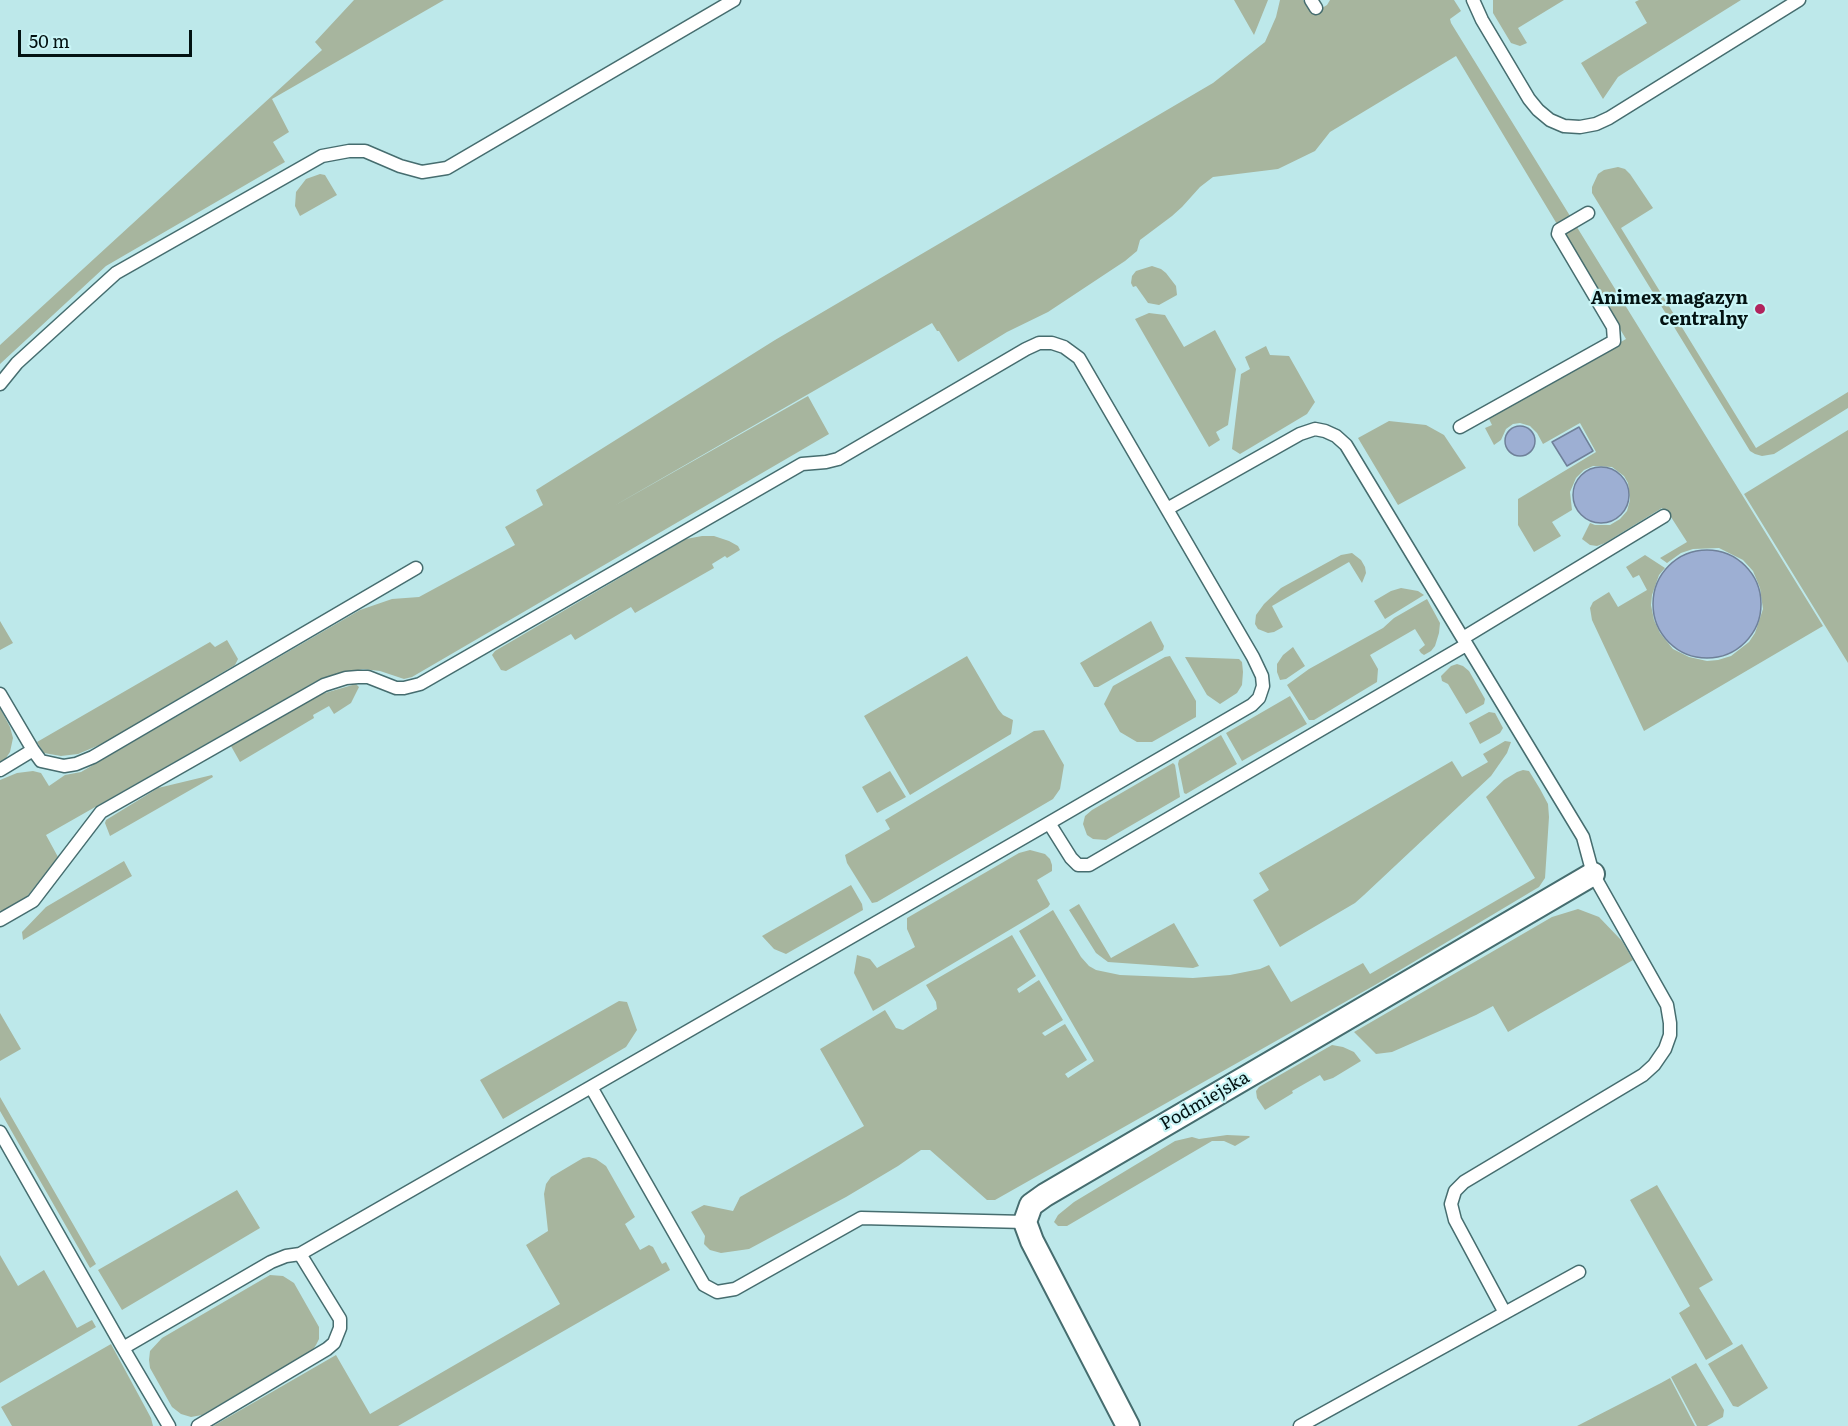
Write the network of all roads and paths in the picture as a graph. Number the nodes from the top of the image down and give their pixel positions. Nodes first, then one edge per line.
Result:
1 (734, 0) edge
2 (1473, 0) edge
3 (1799, 0) edge
4 (1588, 213) dead end
5 (0, 384) edge
6 (1460, 427) dead end
7 (1167, 509) junction
8 (1664, 516) dead end
9 (416, 568) dead end
10 (1465, 642) junction
11 (0, 694) edge
12 (33, 750) junction
13 (0, 770) edge
14 (1049, 823) junction
15 (1593, 874) junction
16 (0, 921) edge
17 (591, 1087) junction
18 (0, 1132) edge
19 (1025, 1222) junction
20 (300, 1254) junction
21 (1579, 1272) dead end
22 (1505, 1312) junction
23 (123, 1347) junction
24 (169, 1426) edge
25 (198, 1426) edge
26 (1128, 1426) edge
27 (1300, 1426) edge

1 - 5 lane
2 - 3 lane
4 - 6 lane
7 - 10 lane
7 - 14 lane
7 - 16 lane
8 - 10 lane
9 - 12 lane
10 - 14 lane
10 - 15 lane
11 - 12 lane
12 - 13 lane
14 - 17 lane
15 - 19 street, Podmiejska
15 - 22 lane
17 - 19 lane
17 - 20 lane
18 - 23 lane
19 - 26 street
20 - 23 lane
20 - 25 lane
21 - 22 lane
22 - 27 lane
23 - 24 lane

